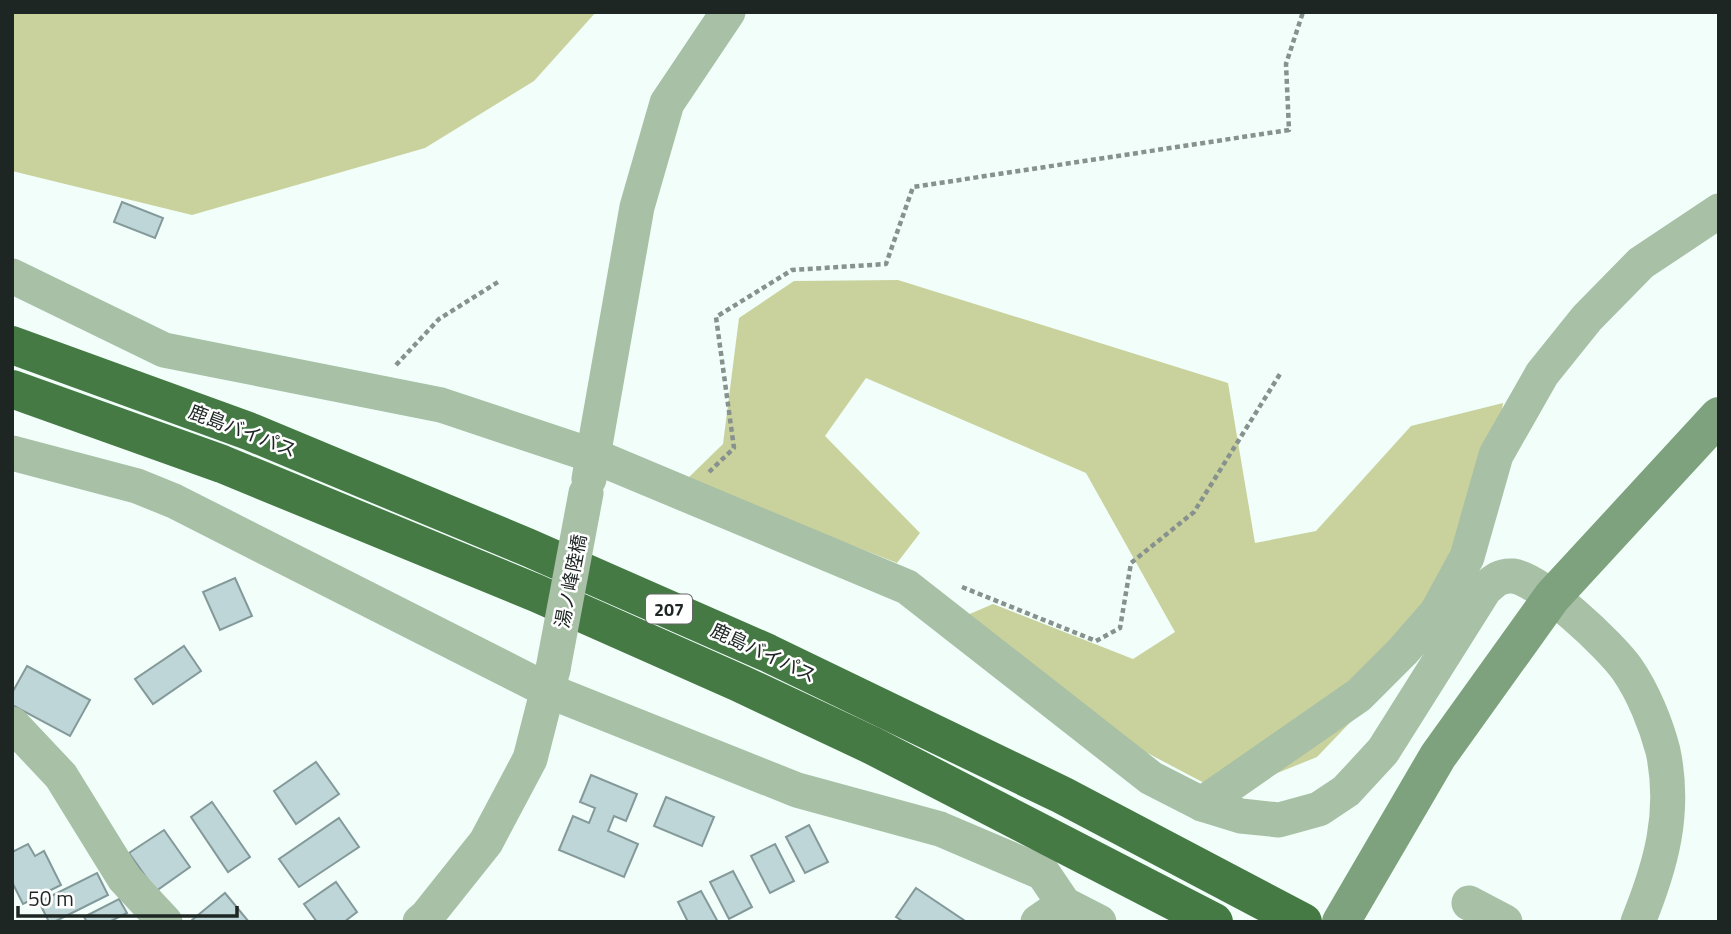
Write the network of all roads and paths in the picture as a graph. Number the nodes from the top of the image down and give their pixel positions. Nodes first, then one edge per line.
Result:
1 (728, 12) edge
2 (1303, 12) edge
3 (1719, 211) edge
4 (12, 276) edge
5 (499, 282) dead end
6 (12, 345) edge
7 (1280, 374) dead end
8 (12, 389) edge
9 (372, 391) junction
10 (1719, 416) edge
11 (12, 453) edge
12 (594, 456) junction
13 (685, 494) junction
14 (956, 585) dead end
15 (1552, 597) junction
16 (551, 680) junction
17 (12, 724) edge
18 (1202, 804) junction
19 (1469, 903) dead end
20 (1051, 913) edge
21 (165, 922) edge
22 (420, 922) edge
23 (1099, 922) edge
24 (1214, 922) edge
25 (1303, 922) edge
26 (1341, 922) edge
27 (1505, 922) edge
28 (1638, 922) edge

1 - 12 street, 湯ノ峰陸橋
2 - 13 path
3 - 18 street
4 - 9 street
5 - 9 path
6 - 25 highway, 鹿島バイパス / 207
7 - 14 path
8 - 24 highway, 鹿島バイパス / 207
9 - 12 street
10 - 15 street
11 - 16 street
12 - 13 street
12 - 16 street, 湯ノ峰陸橋, bridge
13 - 18 street
15 - 18 street
15 - 26 street
15 - 28 street
16 - 20 street
16 - 22 street, 湯ノ峰陸橋
17 - 21 street
19 - 27 street
20 - 23 street

